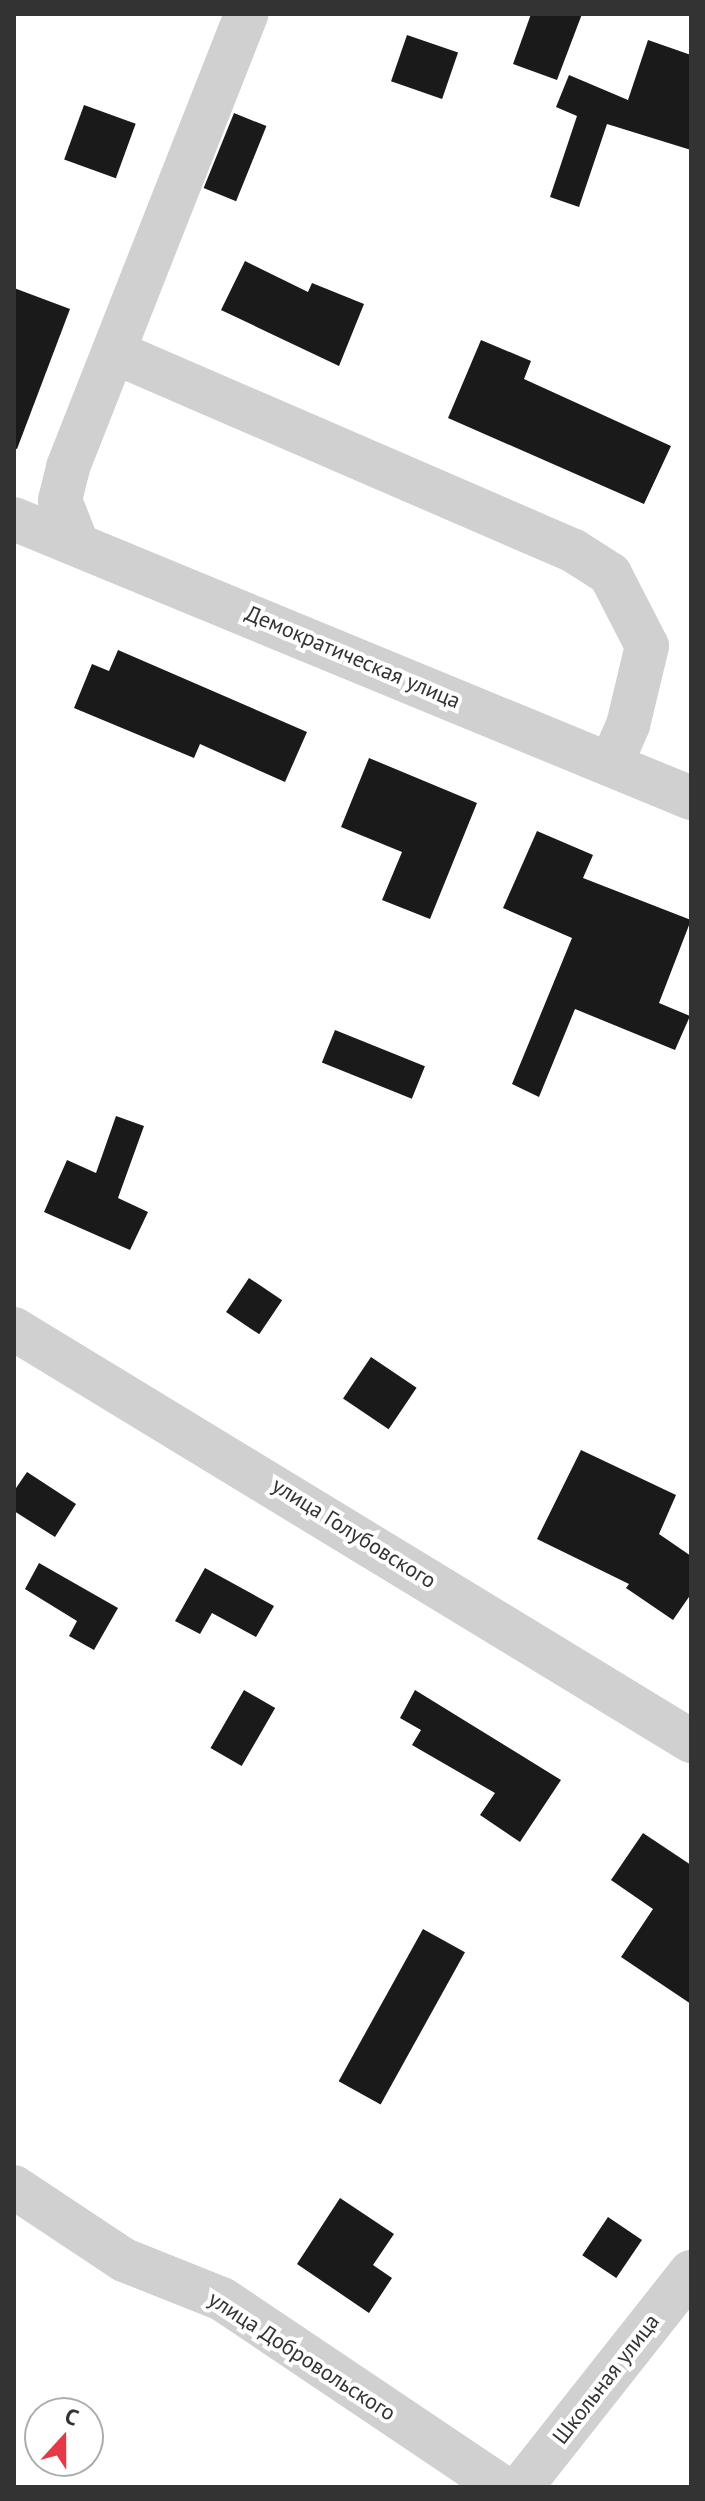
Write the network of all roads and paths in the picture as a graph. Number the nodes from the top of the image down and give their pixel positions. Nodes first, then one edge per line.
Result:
1 (246, 14) edge
2 (114, 352) junction
3 (14, 519) edge
4 (76, 541) junction
5 (611, 764) junction
6 (691, 798) edge
7 (14, 1329) edge
8 (691, 1741) edge
9 (14, 2187) edge
10 (691, 2272) edge
11 (502, 2487) edge
12 (521, 2487) edge

1 - 2 street
2 - 4 street
2 - 5 street
3 - 4 street, Демократическая улица
4 - 5 street, Демократическая улица
5 - 6 street, Демократическая улица
7 - 8 street, улица Голубовского
9 - 11 street, улица Добровольского
10 - 12 street, Школьная улица

